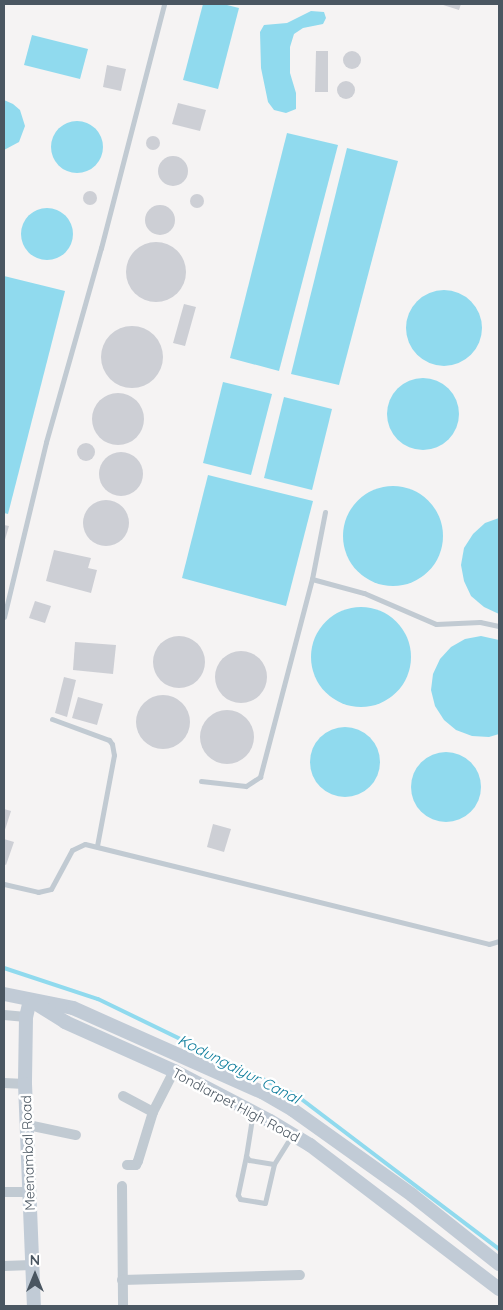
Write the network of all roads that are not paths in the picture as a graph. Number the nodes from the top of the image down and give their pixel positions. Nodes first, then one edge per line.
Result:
1 (164, 4) edge
2 (325, 512) dead end
3 (312, 579) junction
4 (4, 616) edge
5 (499, 626) edge
6 (52, 719) dead end
7 (201, 782) dead end
8 (97, 846) junction
9 (4, 884) edge
10 (499, 941) edge
11 (4, 994) edge
12 (30, 1000) junction
13 (4, 1015) edge
14 (26, 1017) junction
15 (174, 1071) junction
16 (4, 1083) edge
17 (26, 1084) junction
18 (123, 1096) dead end
19 (153, 1112) junction
20 (253, 1112) junction
21 (28, 1125) junction
22 (292, 1134) junction
23 (76, 1135) dead end
24 (246, 1156) junction
25 (274, 1164) junction
26 (127, 1165) dead end
27 (122, 1186) dead end
28 (4, 1192) edge
29 (28, 1192) junction
30 (499, 1264) edge
31 (32, 1265) junction
32 (4, 1266) edge
33 (300, 1275) dead end
34 (122, 1280) junction
35 (499, 1290) edge
36 (34, 1306) edge
37 (123, 1306) edge

1 - 4 lane
2 - 3 lane
3 - 5 lane
3 - 7 lane
6 - 8 lane
8 - 9 lane
8 - 10 lane
11 - 12 main road, Tondiarpet High Road
12 - 14 main road, Meenambal Road
12 - 15 main road, Tondiarpet High Road
12 - 30 main road, Tondiarpet High Road
13 - 14 street
14 - 17 main road, Meenambal Road
15 - 19 street
15 - 20 main road, Tondiarpet High Road
16 - 17 street
17 - 21 main road, Meenambal Road
18 - 19 street
19 - 26 street
20 - 22 main road, Tondiarpet High Road
20 - 24 lane
21 - 23 street
21 - 29 main road, Meenambal Road
22 - 25 lane
22 - 35 main road, Tondiarpet High Road
24 - 25 lane
24 - 25 lane
27 - 34 street
28 - 29 street
29 - 31 main road, Meenambal Road
31 - 32 street
31 - 36 main road, Meenambal Road
33 - 34 street
34 - 37 street

